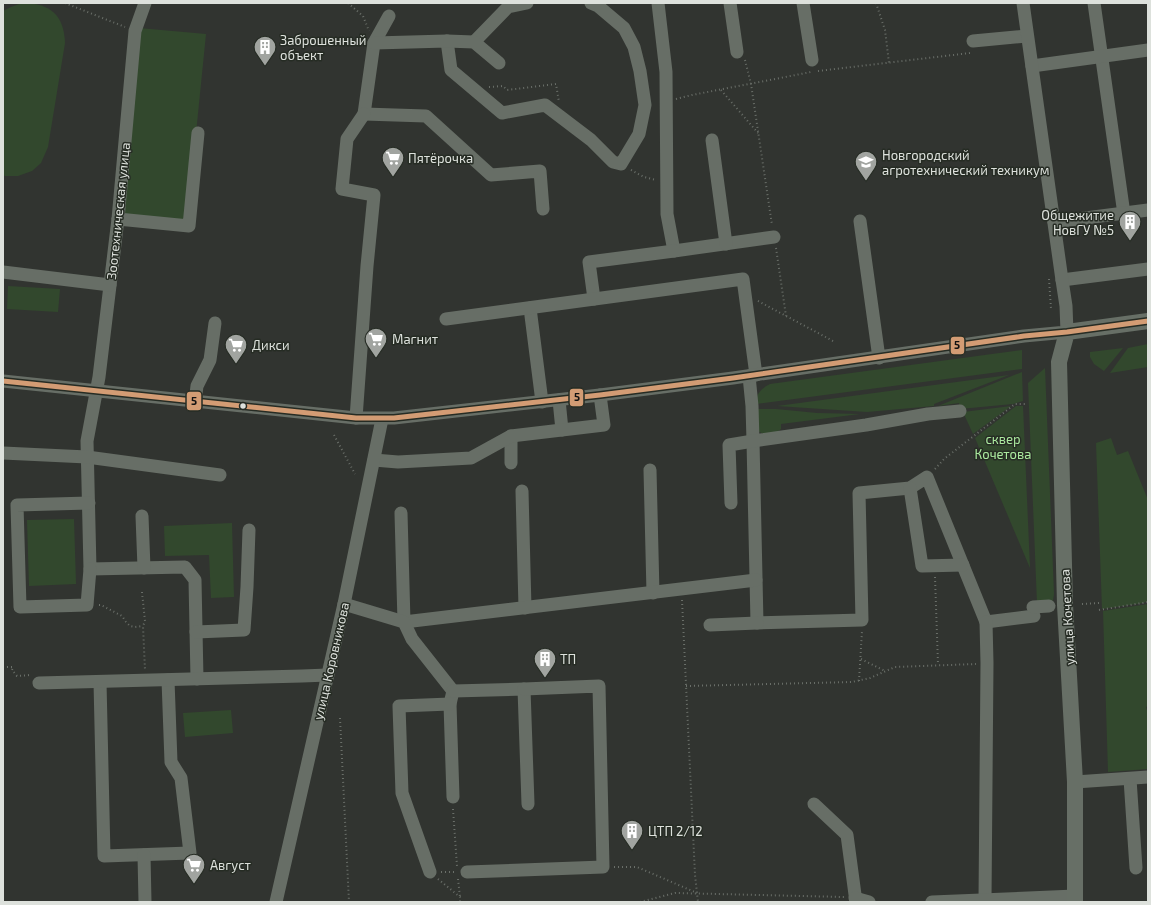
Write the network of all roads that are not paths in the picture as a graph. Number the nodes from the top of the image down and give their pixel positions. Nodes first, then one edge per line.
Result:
1 (145, 3) edge
2 (527, 3) edge
3 (658, 3) edge
4 (730, 3) edge
5 (803, 3) edge
6 (1023, 3) edge
7 (1094, 3) edge
8 (596, 4) edge
9 (389, 16) dead end
10 (1028, 36) junction
11 (447, 41) junction
12 (474, 42) junction
13 (374, 43) junction
14 (971, 47) road end
15 (1148, 50) edge
16 (737, 52) road end
17 (1102, 57) junction
18 (812, 60) dead end
19 (499, 63) dead end
20 (1032, 66) junction
21 (364, 114) junction
22 (198, 133) dead end
23 (712, 140) dead end
24 (543, 209) dead end
25 (1148, 210) edge
26 (1124, 214) junction
27 (118, 219) junction
28 (860, 221) dead end
29 (1054, 222) junction
30 (774, 237) road end
31 (726, 244) junction
32 (674, 251) junction
33 (1148, 269) edge
34 (3, 272) edge
35 (1062, 280) junction
36 (110, 285) junction
37 (594, 299) junction
38 (530, 308) junction
39 (446, 319) dead end
40 (1148, 321) edge
41 (215, 323) dead end
42 (1067, 332) junction
43 (879, 358) junction
44 (752, 375) junction
45 (3, 381) edge
46 (97, 392) junction
47 (600, 395) junction
48 (559, 400) junction
49 (195, 402) junction
50 (542, 402) junction
51 (960, 411) dead end
52 (356, 418) junction
53 (382, 419) junction
54 (562, 430) junction
55 (511, 436) junction
56 (753, 440) junction
57 (3, 453) edge
58 (88, 457) junction
59 (374, 460) junction
60 (512, 463) dead end
61 (650, 470) dead end
62 (220, 475) dead end
63 (910, 488) junction
64 (522, 491) dead end
65 (89, 503) junction
66 (731, 503) dead end
67 (401, 513) dead end
68 (142, 516) dead end
69 (249, 530) dead end
70 (963, 565) junction
71 (144, 568) junction
72 (90, 570) junction
73 (756, 580) junction
74 (653, 592) junction
75 (344, 604) junction
76 (1050, 606) dead end
77 (525, 608) junction
78 (404, 622) junction
79 (986, 622) junction
80 (757, 623) junction
81 (710, 625) dead end
82 (196, 632) junction
83 (328, 675) junction
84 (197, 679) junction
85 (168, 680) junction
86 (100, 682) junction
87 (39, 683) dead end
88 (524, 689) junction
89 (453, 691) junction
90 (450, 704) junction
91 (1148, 777) edge
92 (1130, 779) junction
93 (1075, 782) junction
94 (453, 797) road end
95 (528, 804) dead end
96 (814, 804) dead end
97 (144, 855) junction
98 (1136, 868) dead end
99 (430, 872) road end
100 (462, 872) road end
101 (1075, 899) edge
102 (855, 900) edge
103 (985, 900) junction
104 (145, 902) edge
105 (276, 902) edge
106 (869, 902) edge
107 (932, 902) edge

1 - 27 street, Зоотехническая улица
2 - 12 street
3 - 32 street
4 - 16 street
5 - 18 street
6 - 10 street
7 - 17 street
8 - 11 street
9 - 13 street
10 - 14 street
10 - 20 street
11 - 12 street
11 - 13 street
12 - 19 street
13 - 21 street
15 - 17 street
17 - 20 street
17 - 26 street
20 - 29 street
21 - 24 street
21 - 52 street
22 - 27 street
23 - 31 street
25 - 26 street
26 - 29 street
27 - 36 street, Зоотехническая улица
28 - 43 street
29 - 35 street
30 - 31 street
31 - 32 street
32 - 37 street
33 - 35 street
34 - 36 street
35 - 42 street
36 - 46 street, Зоотехническая улица
37 - 38 street
37 - 44 street
38 - 39 street
38 - 50 street
40 - 42 main road
41 - 49 street
42 - 43 street
42 - 93 main road, улица Кочетова
43 - 44 street
44 - 47 street
44 - 56 street
45 - 46 street
46 - 49 street
46 - 58 street, Зоотехническая улица
47 - 48 street
47 - 54 street
48 - 50 street
48 - 54 street
49 - 52 street
50 - 53 street
51 - 56 street
52 - 53 street
53 - 59 street, улица Коровникова
54 - 55 street
55 - 59 street
55 - 60 street
56 - 66 street
56 - 73 street
57 - 58 street
58 - 62 street
58 - 65 street, Зоотехническая улица
59 - 75 street, улица Коровникова
61 - 74 street
63 - 70 street
63 - 70 street
63 - 80 street
64 - 77 street
65 - 72 street, Зоотехническая улица
65 - 72 street, Зоотехническая улица
67 - 78 street
68 - 71 street
69 - 82 street
70 - 79 street
71 - 72 street
71 - 82 street
73 - 74 street
73 - 80 street
74 - 77 street
75 - 78 street
75 - 83 street, улица Коровникова
76 - 79 street
77 - 78 street
78 - 89 street
79 - 103 street
80 - 81 street
82 - 84 street
83 - 84 street
83 - 105 street, улица Коровникова
84 - 85 street
85 - 86 street
85 - 97 street
86 - 87 street
86 - 97 street
88 - 89 street
88 - 95 street
88 - 100 street
89 - 90 street
90 - 94 street
90 - 99 street
91 - 92 street
92 - 93 street
92 - 98 street
93 - 101 main road, улица Кочетова
96 - 102 street
97 - 104 street
101 - 103 street
102 - 106 street
103 - 107 street

